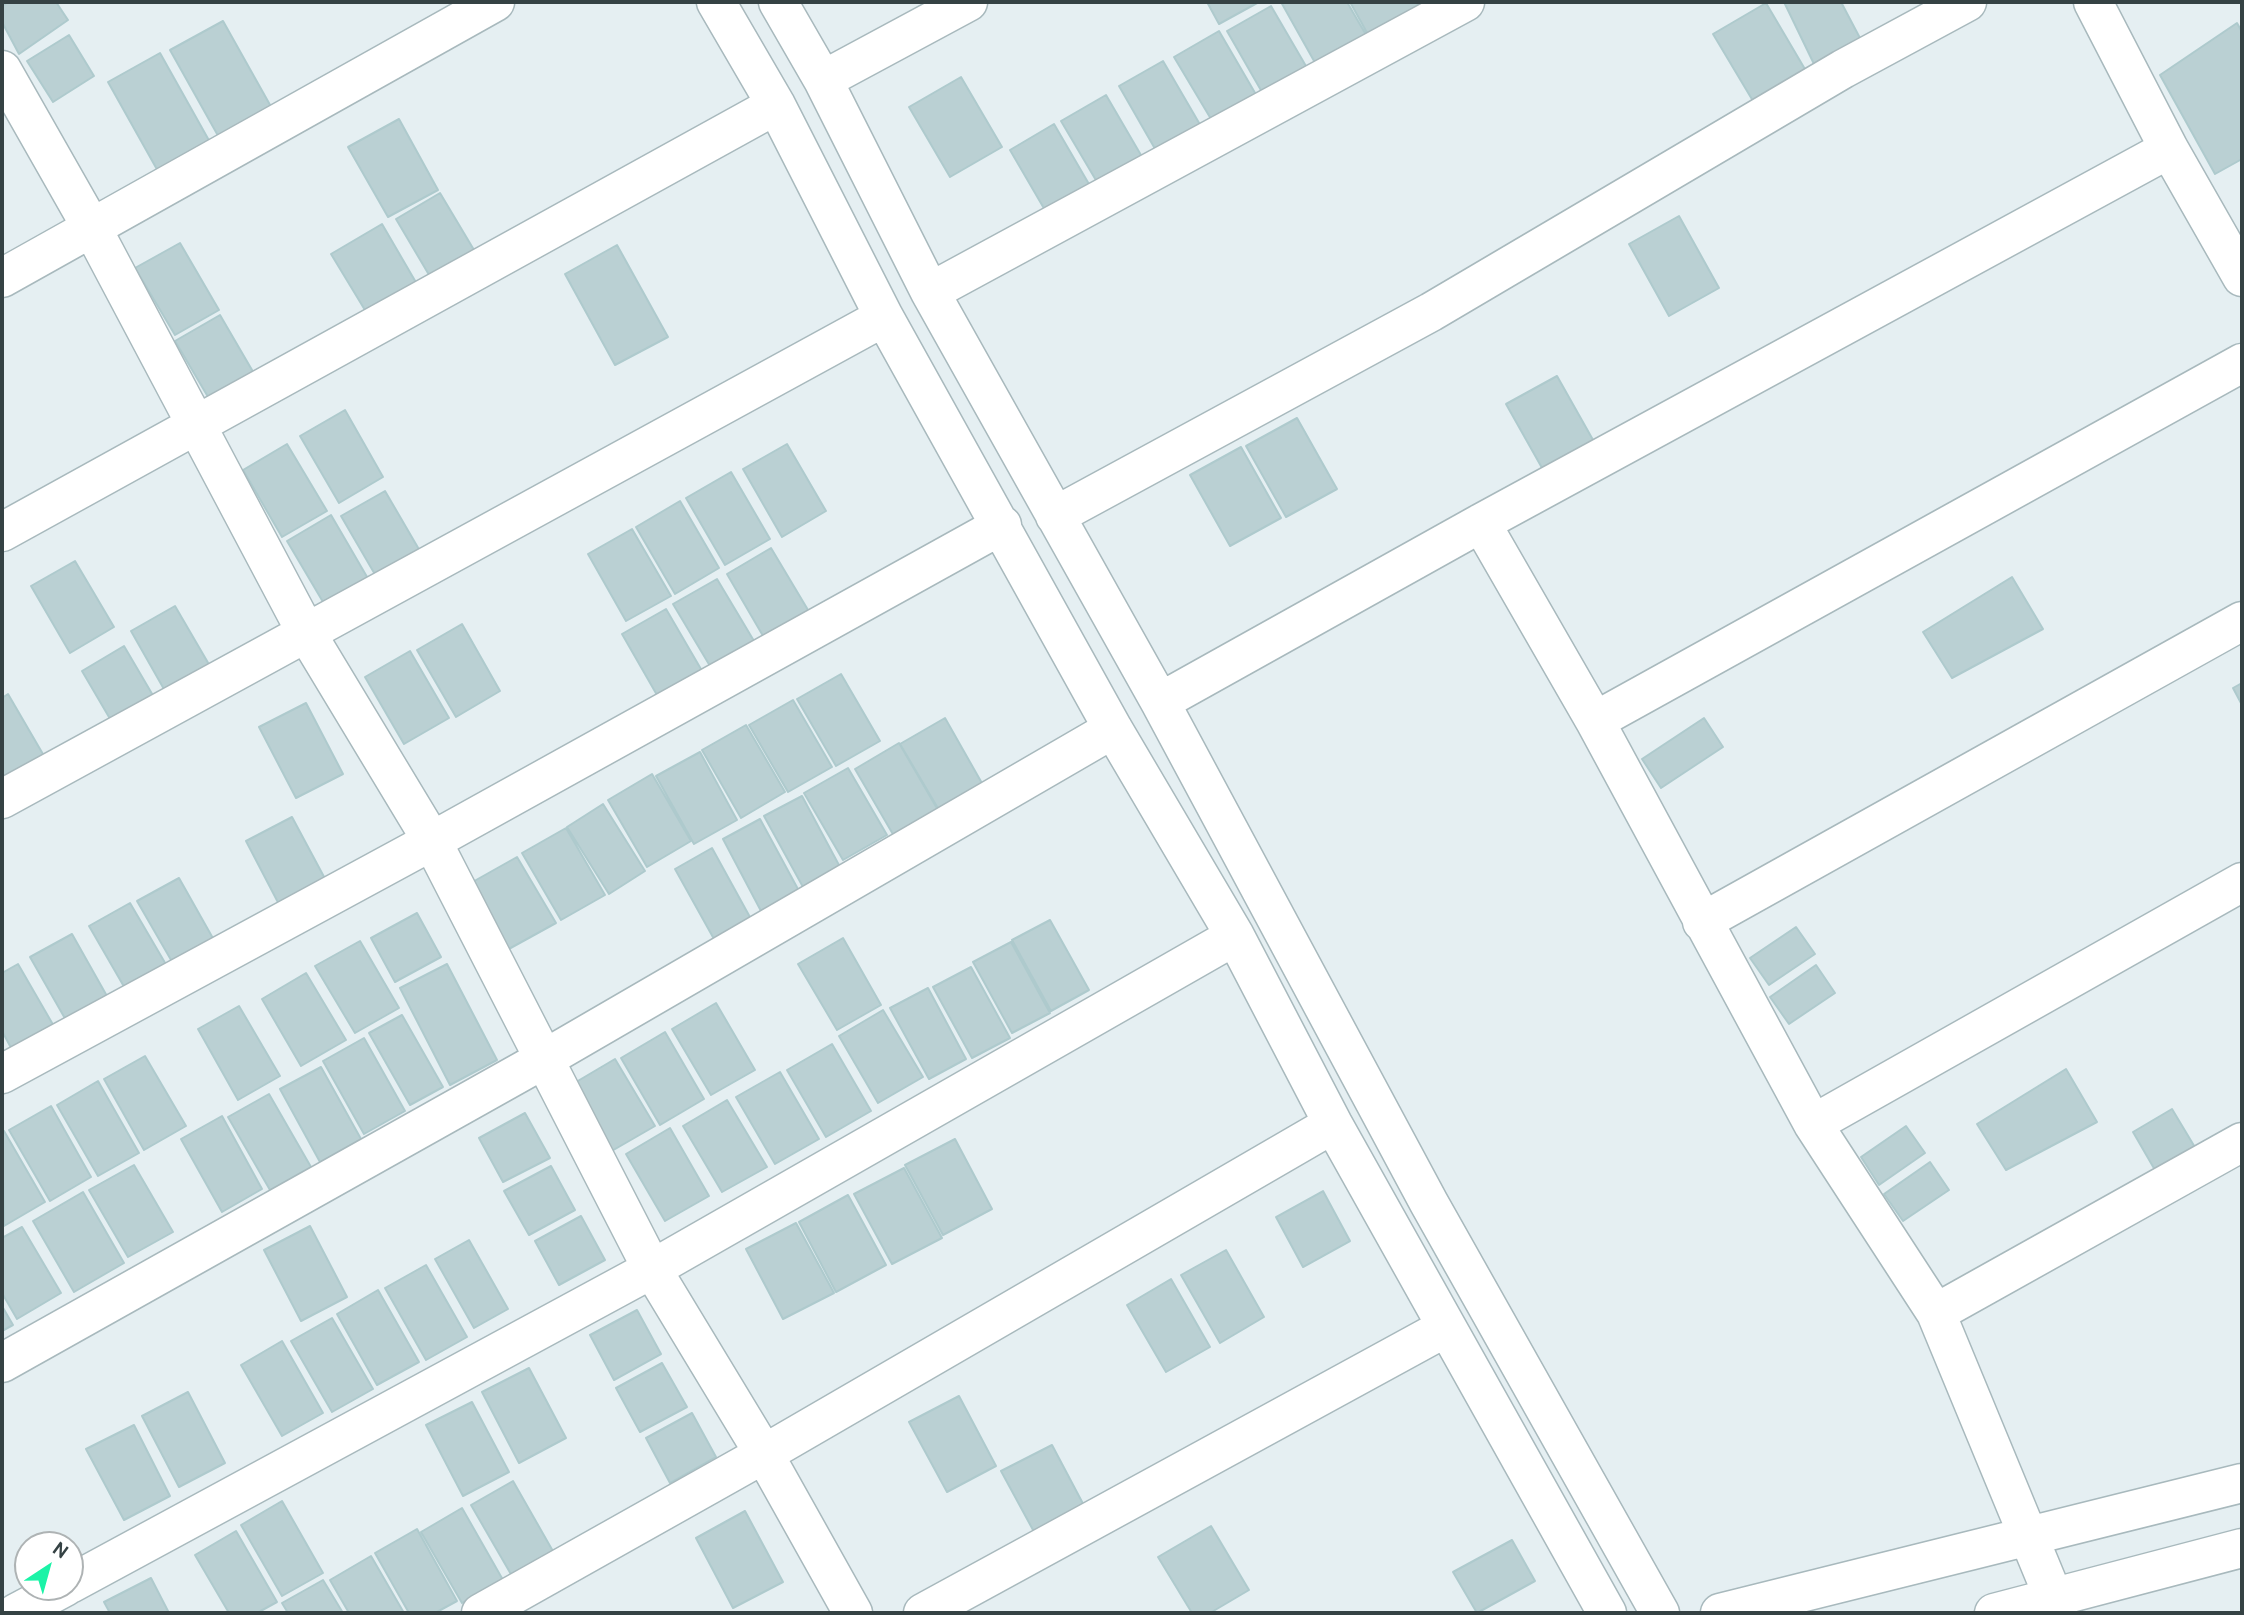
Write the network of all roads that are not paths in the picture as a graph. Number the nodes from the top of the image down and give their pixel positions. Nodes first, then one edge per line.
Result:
1 (495, 2) edge
2 (716, 2) edge
3 (778, 2) edge
4 (968, 2) edge
5 (1465, 2) edge
6 (1967, 2) edge
7 (2094, 2) edge
8 (2, 70) edge
9 (823, 80) junction
10 (776, 105) junction
11 (2169, 149) junction
12 (93, 230) junction
13 (2242, 277) edge
14 (2, 278) edge
15 (930, 292) junction
16 (884, 317) junction
17 (2242, 363) edge
18 (194, 424) junction
19 (1055, 516) junction
20 (1481, 523) junction
21 (1002, 525) junction
22 (2, 532) edge
23 (2242, 621) edge
24 (307, 634) junction
25 (1160, 702) junction
26 (1595, 721) junction
27 (1113, 729) junction
28 (1193, 764) junction
29 (1147, 787) junction
30 (2, 799) edge
31 (432, 842) junction
32 (2242, 882) edge
33 (1702, 922) junction
34 (1235, 936) junction
35 (546, 1058) junction
36 (2, 1074) edge
37 (1333, 1124) junction
38 (1813, 1124) junction
39 (2242, 1142) edge
40 (652, 1269) junction
41 (1937, 1313) junction
42 (1445, 1328) junction
43 (2, 1363) edge
44 (764, 1454) junction
45 (2242, 1458) edge
46 (2242, 1483) edge
47 (2162, 1503) junction
48 (2028, 1536) junction
49 (2242, 1548) edge
50 (84, 1576) edge
51 (2053, 1596) junction
52 (39, 1601) edge
53 (16, 1613) edge
54 (481, 1613) edge
55 (853, 1613) edge
56 (923, 1613) edge
57 (1607, 1613) edge
58 (1660, 1613) edge
59 (1720, 1613) edge
60 (1994, 1613) edge

1 - 12 street
2 - 10 street
3 - 9 street
4 - 9 street
5 - 15 street
6 - 19 street
7 - 11 street
8 - 12 street
9 - 15 street
10 - 16 street
10 - 18 street
11 - 13 street
11 - 20 street
12 - 14 street
12 - 18 street
15 - 19 street
16 - 21 street
16 - 24 street
17 - 26 street
18 - 22 street
18 - 24 street
19 - 25 street
20 - 25 street
20 - 26 street
21 - 27 street
21 - 31 street
23 - 33 street
24 - 30 street
24 - 31 street
25 - 28 street
26 - 33 street
27 - 29 street
27 - 35 street
28 - 29 street
28 - 58 street
29 - 34 street
31 - 35 street
31 - 36 street
32 - 38 street
33 - 38 street
34 - 37 street
34 - 40 street
35 - 40 street
35 - 43 street
37 - 42 street
37 - 44 street
38 - 41 street
39 - 41 street
40 - 44 street
40 - 50 street
41 - 48 street
42 - 56 street
42 - 57 street
44 - 54 street
44 - 55 street
45 - 47 street
46 - 47 street
47 - 48 street
48 - 51 street
48 - 59 street
49 - 51 street
51 - 60 street
52 - 53 street

